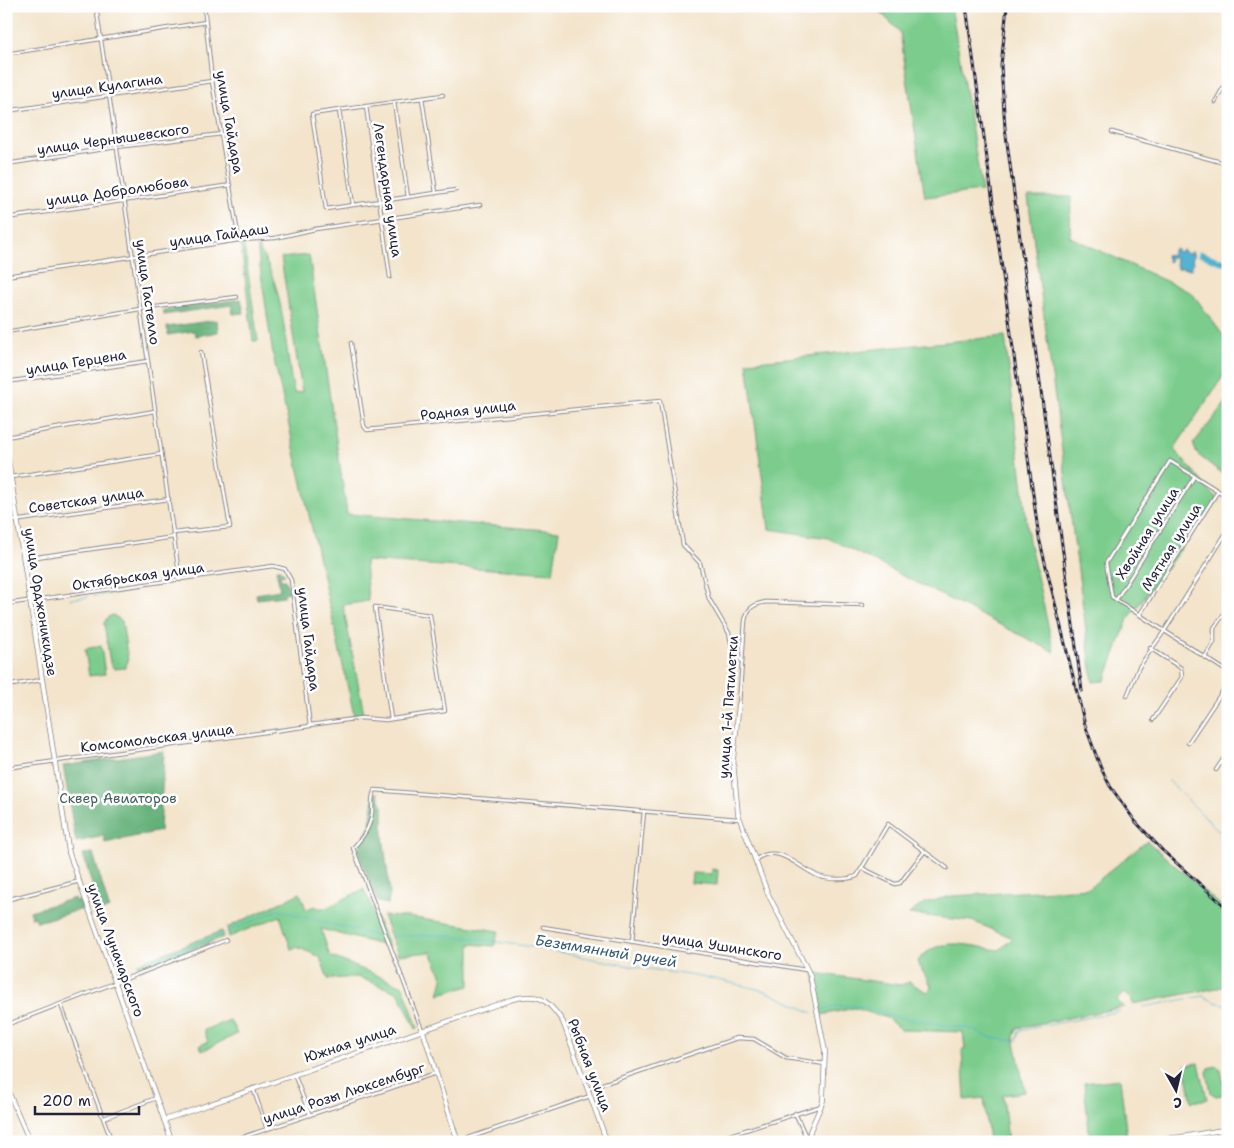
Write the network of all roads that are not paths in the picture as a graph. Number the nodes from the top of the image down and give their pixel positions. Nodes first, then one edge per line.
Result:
1 (96, 6) edge
2 (204, 6) edge
3 (206, 22) junction
4 (101, 39) junction
5 (6, 54) edge
6 (1228, 79) edge
7 (212, 81) junction
8 (444, 95) dead end
9 (110, 96) junction
10 (422, 98) junction
11 (394, 102) junction
12 (1215, 102) dead end
13 (366, 106) junction
14 (339, 110) junction
15 (6, 111) edge
16 (1112, 132) dead end
17 (222, 134) junction
18 (117, 147) junction
19 (6, 164) edge
20 (1228, 164) edge
21 (231, 185) junction
22 (456, 190) dead end
23 (436, 193) junction
24 (408, 197) junction
25 (125, 199) junction
26 (380, 201) junction
27 (353, 205) junction
28 (480, 205) dead end
29 (6, 218) edge
30 (383, 219) junction
31 (239, 240) junction
32 (132, 257) junction
33 (6, 276) edge
34 (390, 277) dead end
35 (237, 297) dead end
36 (140, 309) junction
37 (6, 332) edge
38 (351, 342) dead end
39 (201, 352) dead end
40 (148, 361) junction
41 (6, 382) edge
42 (155, 411) junction
43 (6, 438) edge
44 (6, 446) edge
45 (1228, 452) edge
46 (162, 454) junction
47 (1228, 464) edge
48 (11, 477) junction
49 (1194, 477) junction
50 (1218, 491) junction
51 (1228, 497) edge
52 (169, 498) junction
53 (17, 520) junction
54 (6, 522) edge
55 (1228, 530) edge
56 (174, 535) junction
57 (23, 559) junction
58 (273, 566) joint
59 (180, 580) junction
60 (1116, 600) junction
61 (29, 601) junction
62 (6, 604) edge
63 (863, 605) dead end
64 (1228, 608) edge
65 (1140, 614) junction
66 (1165, 630) junction
67 (1150, 648) junction
68 (1205, 657) junction
69 (742, 661) junction
70 (1228, 672) edge
71 (41, 680) junction
72 (1228, 683) edge
73 (6, 686) edge
74 (1127, 696) dead end
75 (739, 704) joint
76 (391, 719) junction
77 (1153, 720) dead end
78 (310, 726) junction
79 (1188, 743) dead end
80 (1228, 752) edge
81 (54, 761) junction
82 (6, 768) edge
83 (1216, 770) dead end
84 (644, 811) junction
85 (739, 819) junction
86 (924, 852) junction
87 (755, 860) junction
88 (862, 868) junction
89 (947, 868) dead end
90 (80, 881) junction
91 (6, 900) edge
92 (543, 927) dead end
93 (226, 940) dead end
94 (632, 942) junction
95 (808, 970) junction
96 (117, 983) junction
97 (544, 1000) joint
98 (60, 1004) junction
99 (6, 1025) edge
100 (423, 1031) junction
101 (826, 1065) junction
102 (437, 1072) junction
103 (294, 1074) junction
104 (6, 1086) edge
105 (253, 1088) junction
106 (588, 1089) junction
107 (590, 1096) junction
108 (156, 1098) junction
109 (822, 1106) junction
110 (795, 1113) junction
111 (310, 1115) junction
112 (103, 1118) junction
113 (164, 1120) junction
114 (1228, 1128) edge
115 (267, 1129) junction
116 (1194, 1135) junction
117 (30, 1142) edge
118 (112, 1142) edge
119 (172, 1142) edge
120 (228, 1142) edge
121 (458, 1142) edge
122 (606, 1142) edge
123 (708, 1142) edge
124 (809, 1142) edge
125 (1140, 1142) edge
126 (1195, 1142) edge

1 - 4 street, улица Гастелло
2 - 3 street, улица Гайдара
3 - 4 street
3 - 7 street, улица Гайдара
4 - 5 street
4 - 9 street, улица Гастелло
6 - 12 street
7 - 9 street, улица Кулагина
7 - 17 street, улица Гайдара
8 - 10 street
9 - 15 street, улица Кулагина
9 - 18 street, улица Гастелло
10 - 11 street
10 - 23 street
11 - 13 street
11 - 24 street
13 - 14 street
13 - 26 street, Легендарная улица
14 - 27 street
14 - 27 street
16 - 20 street
17 - 18 street, улица Чернышевского
17 - 21 street, улица Гайдара
18 - 19 street, улица Чернышевского
18 - 25 street, улица Гастелло
21 - 25 street, улица Добролюбова
21 - 31 street, улица Гайдара
22 - 23 street
23 - 24 street
24 - 26 street
25 - 29 street, улица Добролюбова
25 - 32 street, улица Гастелло
26 - 27 street
26 - 30 street, Легендарная улица
28 - 30 street, улица Гайдаш
30 - 31 street, улица Гайдаш
30 - 34 street, Легендарная улица
31 - 32 street, улица Гайдаш
32 - 33 street, улица Гайдаш
32 - 36 street, улица Гастелло
35 - 36 street
36 - 37 street
36 - 40 street, улица Гастелло
38 - 69 street, Родная улица
39 - 56 street
40 - 41 street, улица Герцена
40 - 42 street, улица Гастелло
42 - 43 street
42 - 46 street, улица Гастелло
44 - 48 street, улица Орджоникидзе
45 - 47 street
46 - 48 street
46 - 52 street, улица Гастелло
48 - 53 street, улица Орджоникидзе
49 - 50 street
49 - 60 street, Хвойная улица
49 - 60 street
50 - 51 street
50 - 65 street, Мятная улица
52 - 53 street, Советская улица
52 - 56 street, улица Гастелло
53 - 54 street, Советская улица
53 - 57 street, улица Орджоникидзе
55 - 66 street
56 - 57 street
56 - 59 street, улица Гастелло
57 - 61 street, улица Орджоникидзе
58 - 59 street, Октябрьская улица
58 - 78 street, улица Гайдара
59 - 61 street, Октябрьская улица
60 - 65 street
61 - 62 street, Октябрьская улица
61 - 71 street, улица Орджоникидзе
63 - 69 street, улица 1-й Пятилетки
64 - 68 street
65 - 66 street
66 - 67 street
66 - 68 street
67 - 74 street
67 - 77 street
68 - 70 street
69 - 75 street, улица 1-й Пятилетки
71 - 73 street
71 - 81 street, улица Орджоникидзе
72 - 79 street
75 - 85 street, улица 1-й Пятилетки
76 - 76 street, Комсомольская улица
76 - 78 street, Комсомольская улица
78 - 81 street, Комсомольская улица
80 - 83 street
81 - 82 street, Комсомольская улица
81 - 90 street, улица Луначарского
84 - 85 street
84 - 94 street
84 - 100 street
85 - 87 street, улица 1-й Пятилетки
86 - 88 street
86 - 88 street
86 - 89 street
87 - 88 street
87 - 95 street, улица 1-й Пятилетки
90 - 91 street
90 - 96 street, улица Луначарского
92 - 94 street, улица Ушинского
93 - 96 street
94 - 95 street, улица Ушинского
95 - 101 street, улица 1-й Пятилетки
96 - 98 street
96 - 108 street, улица Луначарского
97 - 100 street, Южная улица
97 - 106 street, Рыбная улица
98 - 99 street
98 - 112 street
100 - 102 street
100 - 103 street, Южная улица
101 - 106 street
101 - 109 street, улица 1-й Пятилетки
102 - 111 street, улица Розы Люксембург
102 - 121 street
103 - 105 street, Южная улица
103 - 111 street
104 - 117 street
105 - 113 street, Южная улица
105 - 115 street
106 - 107 street, Рыбная улица
107 - 121 street
107 - 122 street, Рыбная улица
108 - 112 street
108 - 113 street, улица Луначарского
109 - 110 street
109 - 124 street, улица 1-й Пятилетки
110 - 123 street
110 - 124 street, улица 1-й Пятилетки
111 - 115 street, улица Розы Люксембург
112 - 118 street
113 - 119 street, улица Луначарского
114 - 116 street
115 - 120 street, улица Розы Люксембург
116 - 125 street
116 - 126 street

